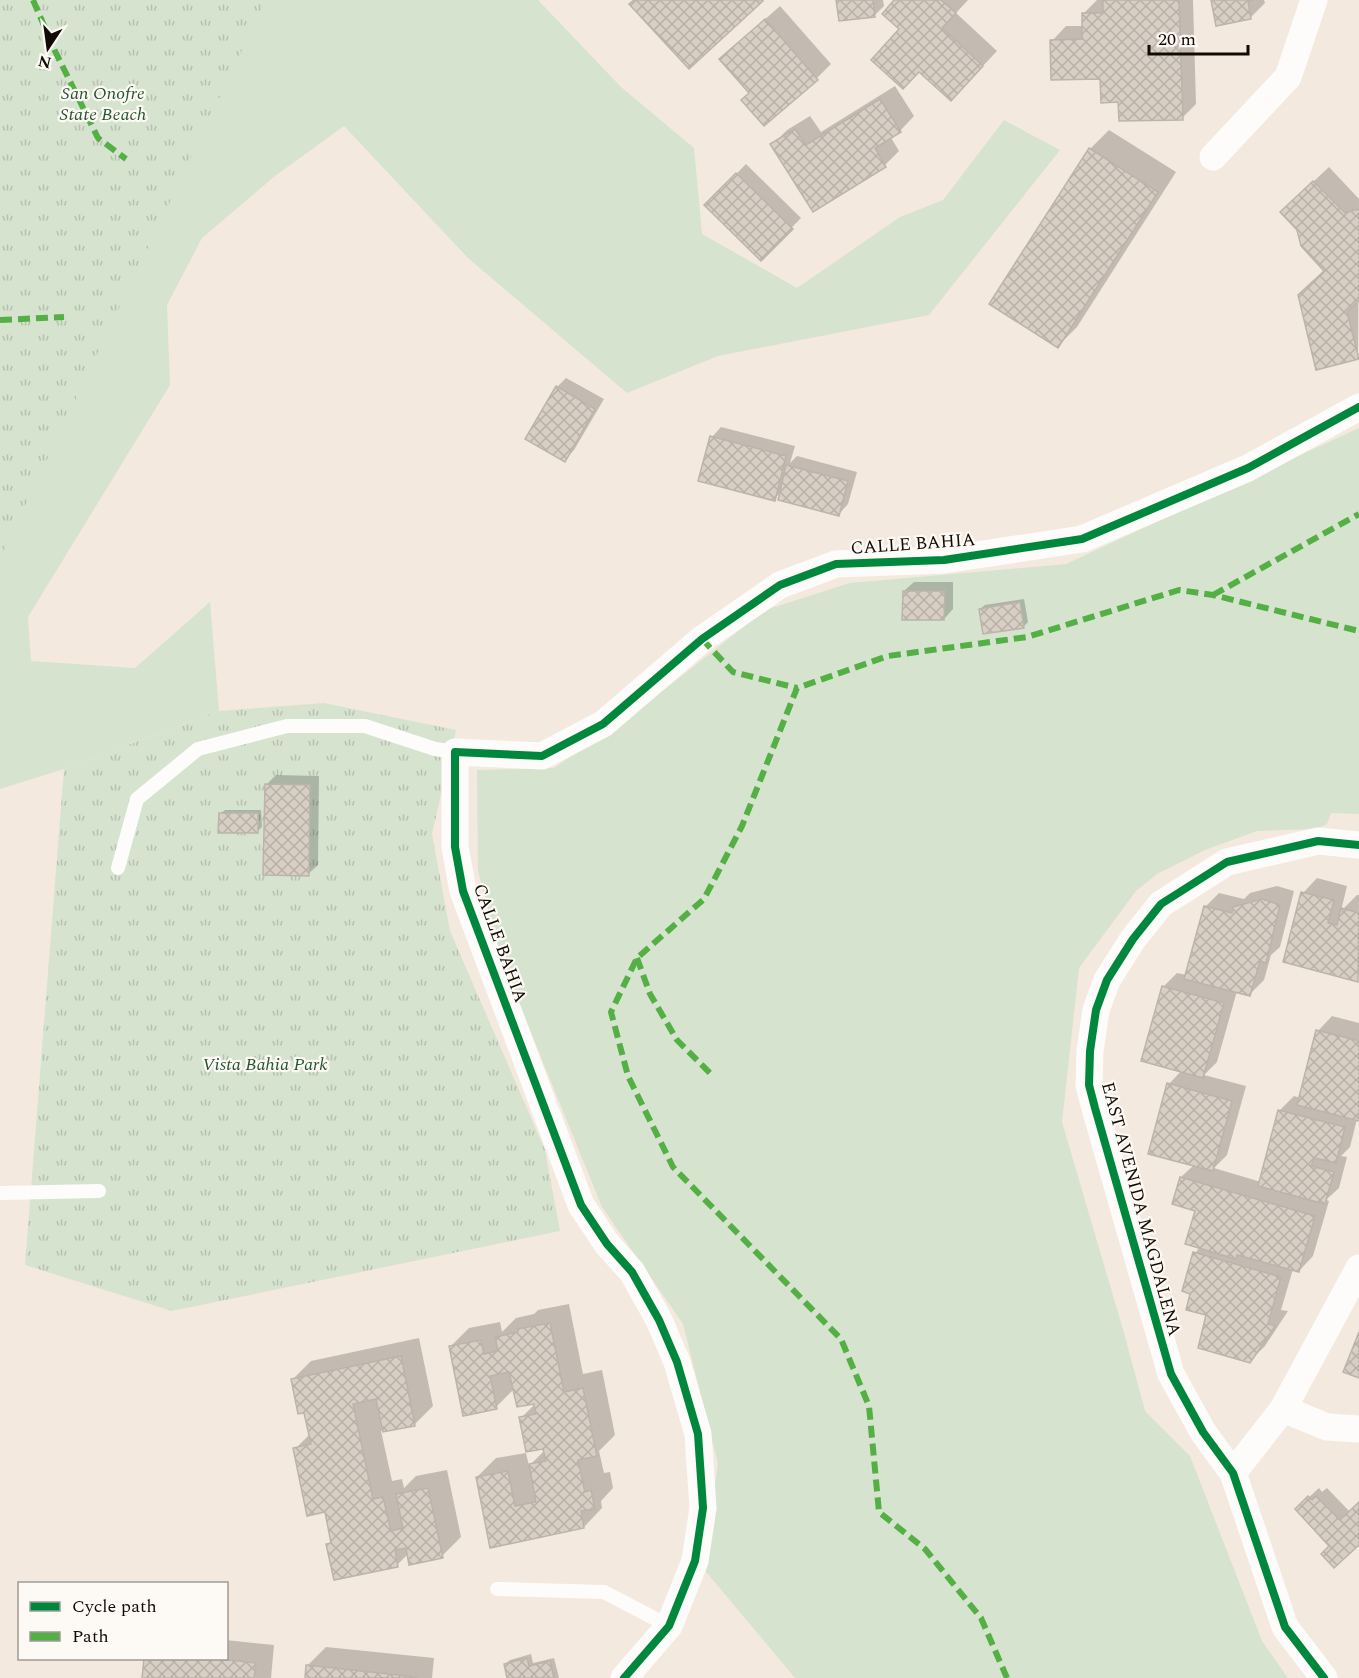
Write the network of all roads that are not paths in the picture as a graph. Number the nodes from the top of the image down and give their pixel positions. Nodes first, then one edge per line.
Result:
1 (1314, 0) edge
2 (1213, 157) dead end
3 (1359, 407) edge
4 (454, 752) junction
5 (1359, 844) edge
6 (118, 867) dead end
7 (99, 1191) dead end
8 (0, 1193) edge
9 (1359, 1268) edge
10 (1283, 1409) junction
11 (1359, 1429) edge
12 (1233, 1473) junction
13 (497, 1589) dead end
14 (669, 1626) junction
15 (624, 1678) edge
16 (1324, 1678) edge

1 - 2 street
3 - 4 street, CALLE BAHIA
4 - 6 lane
4 - 14 street, CALLE BAHIA
5 - 12 street, EAST AVENIDA MAGDALENA
7 - 8 lane
9 - 10 street
10 - 11 street
10 - 12 street
12 - 16 street, EAST AVENIDA MAGDALENA
13 - 14 lane
14 - 15 street, CALLE BAHIA

